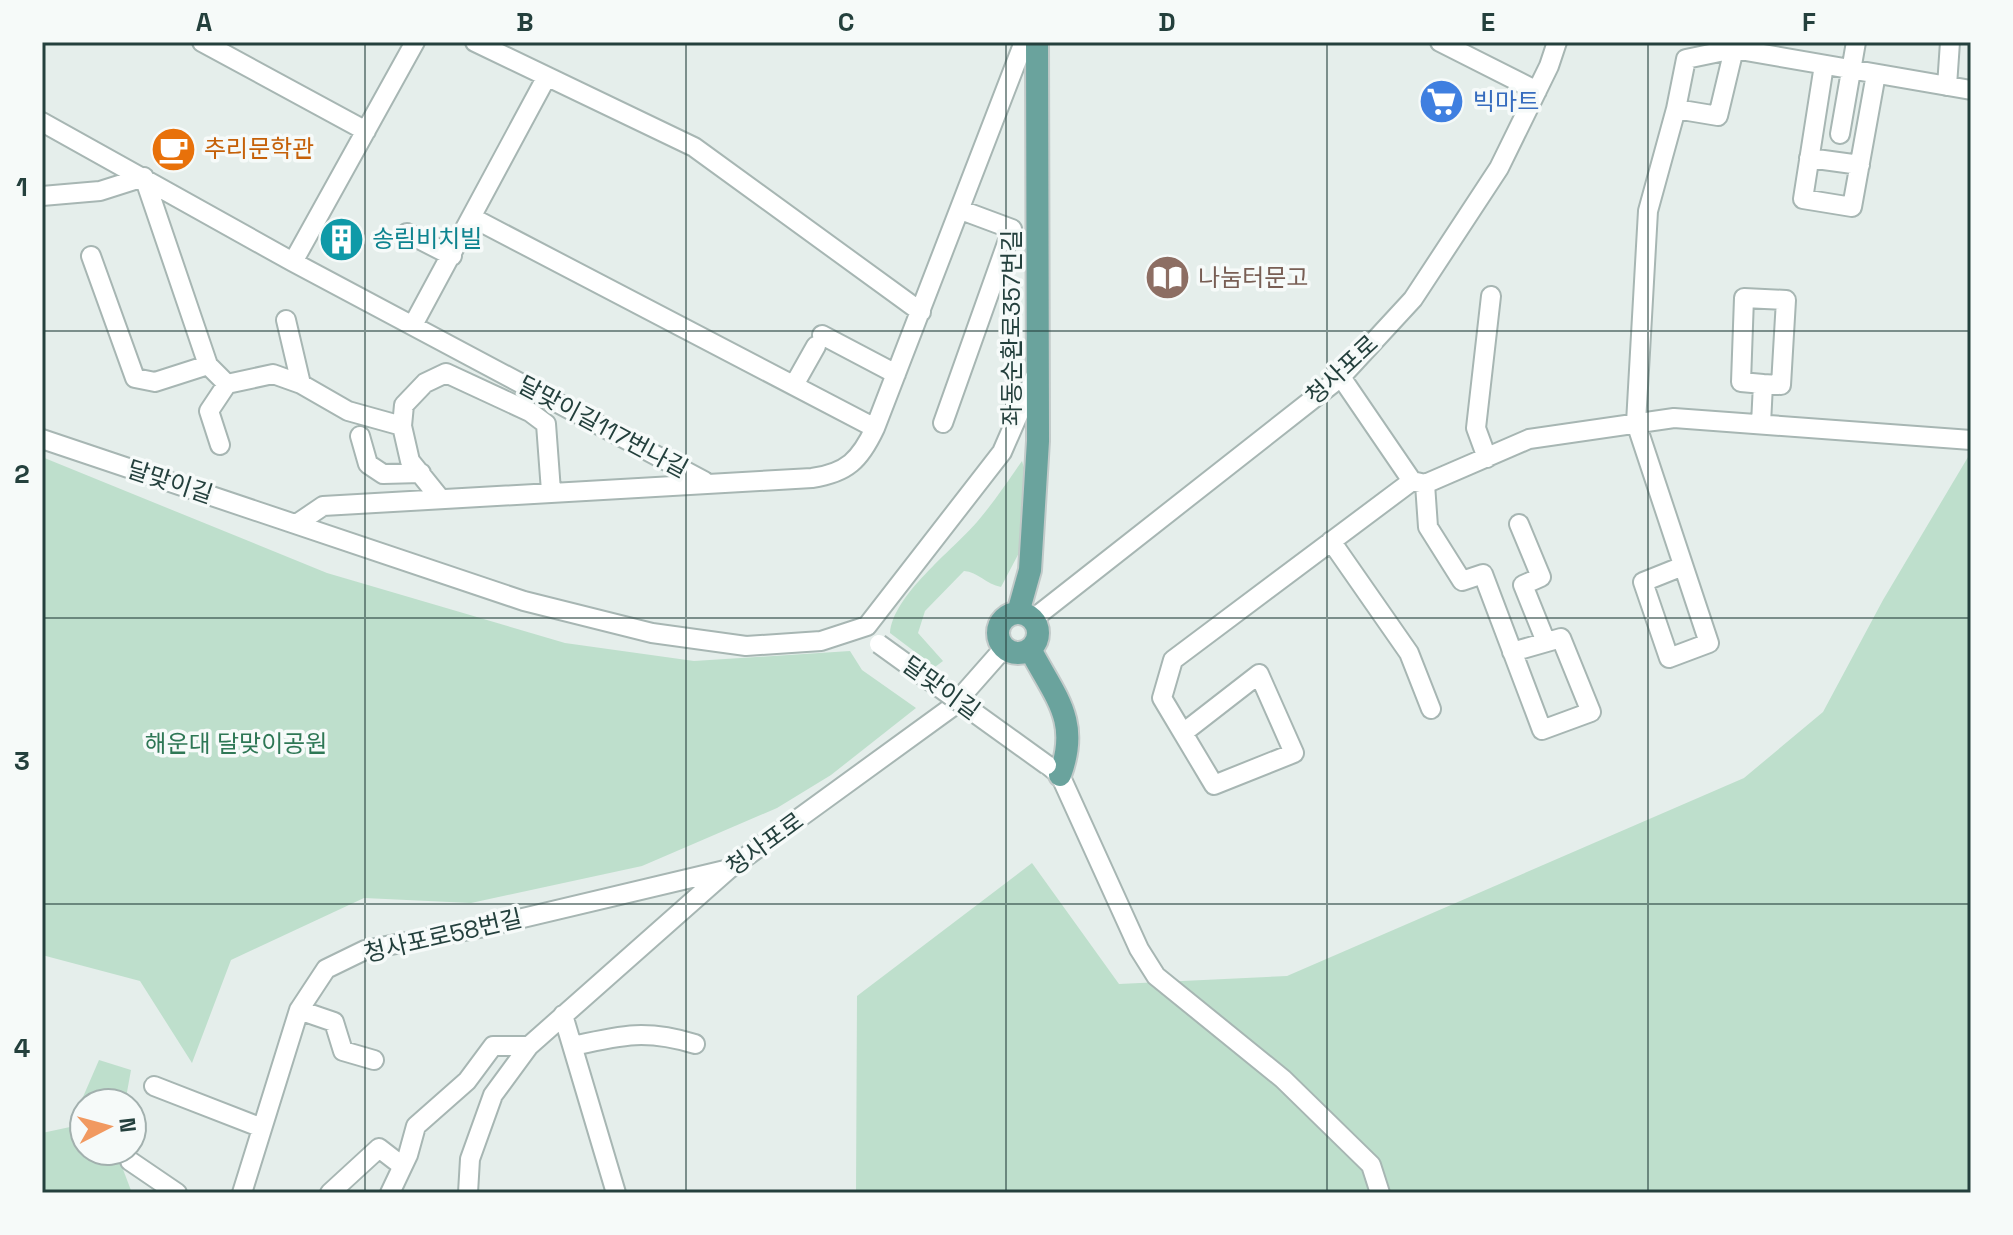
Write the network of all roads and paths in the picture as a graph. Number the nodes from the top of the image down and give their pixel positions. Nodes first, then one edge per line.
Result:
1 (202, 42) edge
2 (415, 42) edge
3 (475, 42) edge
4 (1024, 42) edge
5 (1037, 42) edge
6 (1440, 42) edge
7 (1557, 42) edge
8 (1856, 42) edge
9 (1950, 42) edge
10 (1712, 49) edge
11 (1824, 65) junction
12 (1850, 69) junction
13 (1876, 74) junction
14 (546, 78) junction
15 (1947, 86) junction
16 (1971, 90) edge
17 (1537, 91) junction
18 (1676, 109) junction
19 (42, 122) edge
20 (366, 131) junction
21 (1840, 134) dead end
22 (1809, 158) junction
23 (1860, 165) junction
24 (144, 177) junction
25 (42, 196) edge
26 (961, 210) junction
27 (473, 218) junction
28 (407, 233) dead end
29 (91, 256) dead end
30 (452, 256) junction
31 (293, 262) junction
32 (1491, 296) dead end
33 (921, 312) junction
34 (286, 320) dead end
35 (413, 325) junction
36 (208, 365) junction
37 (1039, 369) junction
38 (896, 374) junction
39 (1341, 377) junction
40 (227, 384) junction
41 (301, 384) junction
42 (1763, 384) junction
43 (794, 385) junction
44 (943, 423) dead end
45 (1636, 423) junction
46 (1761, 424) junction
47 (402, 426) junction
48 (875, 428) junction
49 (360, 436) dead end
50 (42, 439) edge
51 (1971, 440) edge
52 (220, 445) dead end
53 (1487, 458) junction
54 (421, 473) junction
55 (707, 483) junction
56 (1418, 483) junction
57 (551, 491) junction
58 (439, 497) junction
59 (298, 523) junction
60 (1519, 524) dead end
61 (1331, 541) junction
62 (1683, 566) junction
63 (1026, 616) junction
64 (867, 626) junction
65 (1546, 642) junction
66 (1004, 648) junction
67 (1031, 651) junction
68 (1512, 652) junction
69 (1431, 709) dead end
70 (1183, 733) junction
71 (1053, 770) junction
72 (729, 869) junction
73 (299, 1010) junction
74 (563, 1015) junction
75 (695, 1044) dead end
76 (529, 1046) junction
77 (573, 1046) junction
78 (374, 1060) dead end
79 (154, 1086) dead end
80 (262, 1128) junction
81 (401, 1165) junction
82 (139, 1167) edge
83 (177, 1193) edge
84 (242, 1193) edge
85 (330, 1193) edge
86 (390, 1193) edge
87 (468, 1193) edge
88 (616, 1193) edge
89 (1380, 1193) edge

1 - 20 street
2 - 20 street
3 - 14 street
4 - 26 street, 달맞이길117번나길
5 - 37 main road, 좌동순환로357번길
6 - 17 street
7 - 17 street, 청사포로
8 - 12 street
9 - 15 street
10 - 11 street
10 - 18 street
10 - 18 street
11 - 12 street
11 - 22 street
12 - 13 street
12 - 21 street
13 - 15 street
13 - 23 street
14 - 27 street
14 - 33 street
15 - 16 street
17 - 39 street, 청사포로
18 - 45 street
19 - 24 street, 달맞이길117번나길
20 - 31 street
22 - 23 street
22 - 23 street
24 - 25 street
24 - 31 street, 달맞이길117번나길
24 - 36 street
26 - 33 street, 달맞이길117번나길
26 - 44 street
27 - 30 street
27 - 43 street
28 - 30 street
29 - 36 street
30 - 35 street
31 - 35 street, 달맞이길117번나길
32 - 53 street
33 - 38 street, 달맞이길117번나길
34 - 41 street
35 - 55 street, 달맞이길117번나길
36 - 40 street
37 - 63 main road, 좌동순환로357번길
37 - 64 street
38 - 43 street
38 - 48 street, 달맞이길117번나길
39 - 56 street
39 - 63 street, 청사포로
40 - 41 street
40 - 52 street
41 - 47 street
42 - 42 street
42 - 46 street
43 - 48 street
45 - 46 street
45 - 53 street
45 - 62 street
46 - 51 street
47 - 54 street
47 - 57 street
48 - 55 street, 달맞이길117번나길
49 - 54 street
50 - 59 street, 달맞이길
53 - 56 street
54 - 58 street
55 - 57 street
56 - 61 street
56 - 68 street
57 - 58 street
58 - 59 street
59 - 64 street, 달맞이길
60 - 65 street
61 - 69 street
61 - 70 street
62 - 62 street
63 - 66 main road
63 - 67 main road
64 - 71 street, 달맞이길, bridge
65 - 68 street
65 - 68 street
66 - 67 main road
66 - 72 street, 청사포로
67 - 71 main road
70 - 70 street
71 - 89 street, 달맞이길
72 - 73 street, 청사포로58번길
72 - 74 street, 청사포로
73 - 78 street
73 - 80 street, 청사포로58번길
74 - 76 street, 청사포로
74 - 77 street
75 - 77 street
76 - 81 street
76 - 87 street, 청사포로
77 - 88 street
79 - 80 street
80 - 84 street, 청사포로58번길
81 - 85 street
81 - 86 street
82 - 83 street

